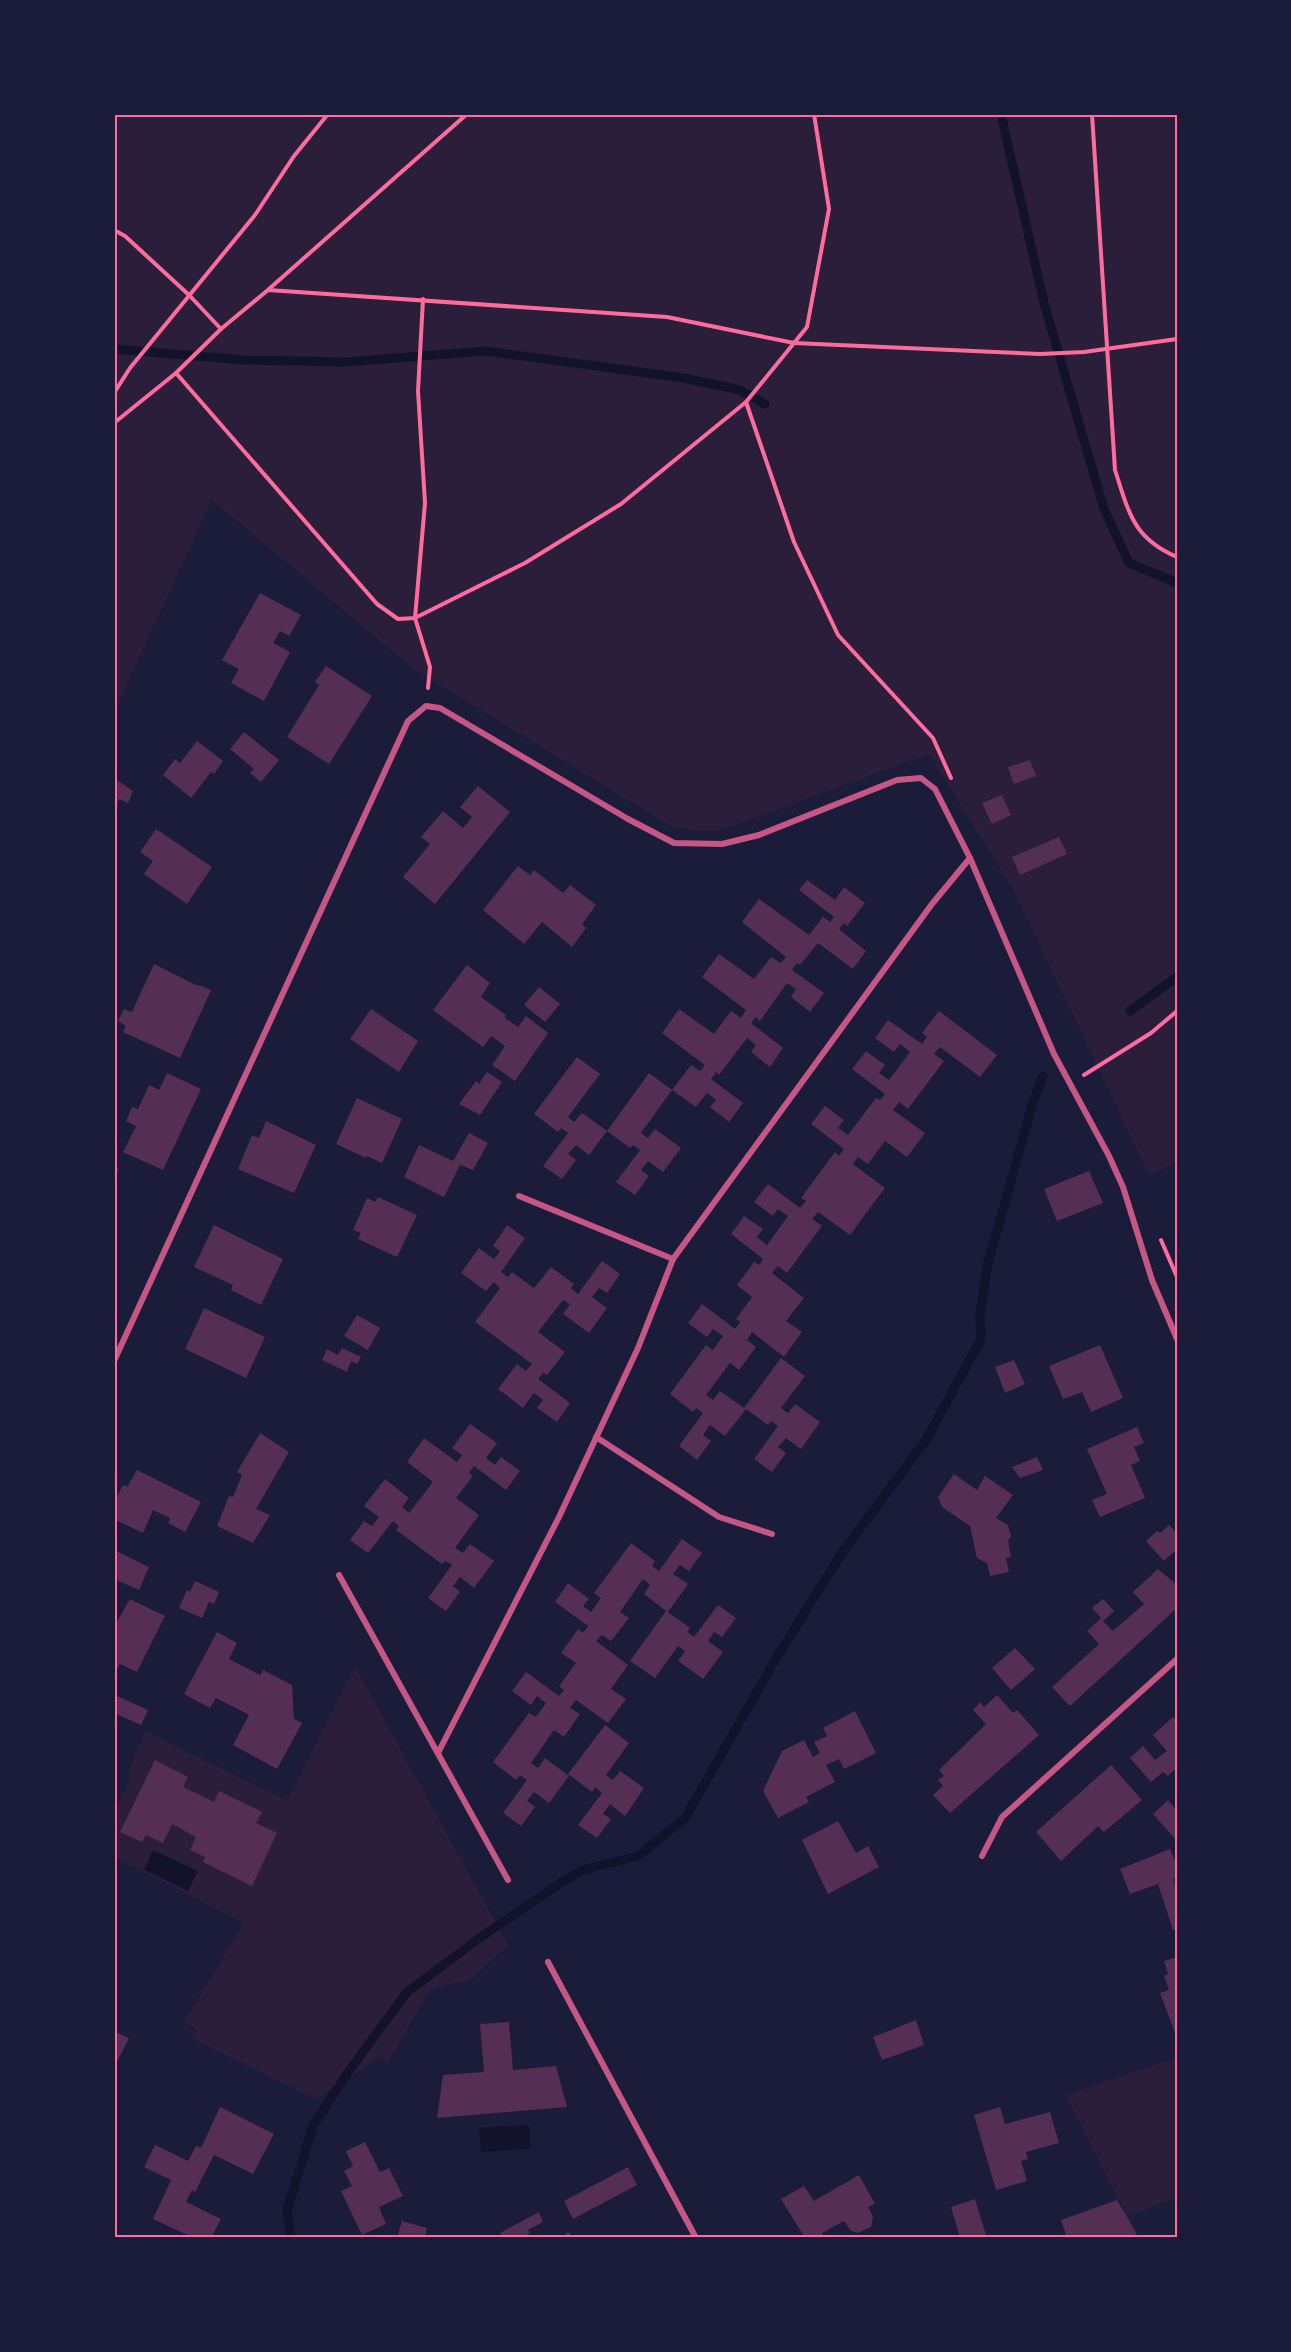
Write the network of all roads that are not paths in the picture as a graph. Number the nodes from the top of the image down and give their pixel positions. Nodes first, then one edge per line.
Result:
1 (970, 858) junction
2 (519, 1196) dead end
3 (673, 1259) junction
4 (1177, 1339) edge
5 (114, 1361) edge
6 (596, 1437) junction
7 (772, 1534) dead end
8 (339, 1575) dead end
9 (1177, 1659) edge
10 (438, 1753) junction
11 (982, 1856) dead end
12 (508, 1880) dead end
13 (548, 1962) dead end
14 (696, 2238) edge

1 - 3 street
1 - 4 street
1 - 5 street
2 - 3 street
3 - 6 street
6 - 7 street
6 - 10 street
8 - 10 street
9 - 11 street
10 - 12 street
13 - 14 street

